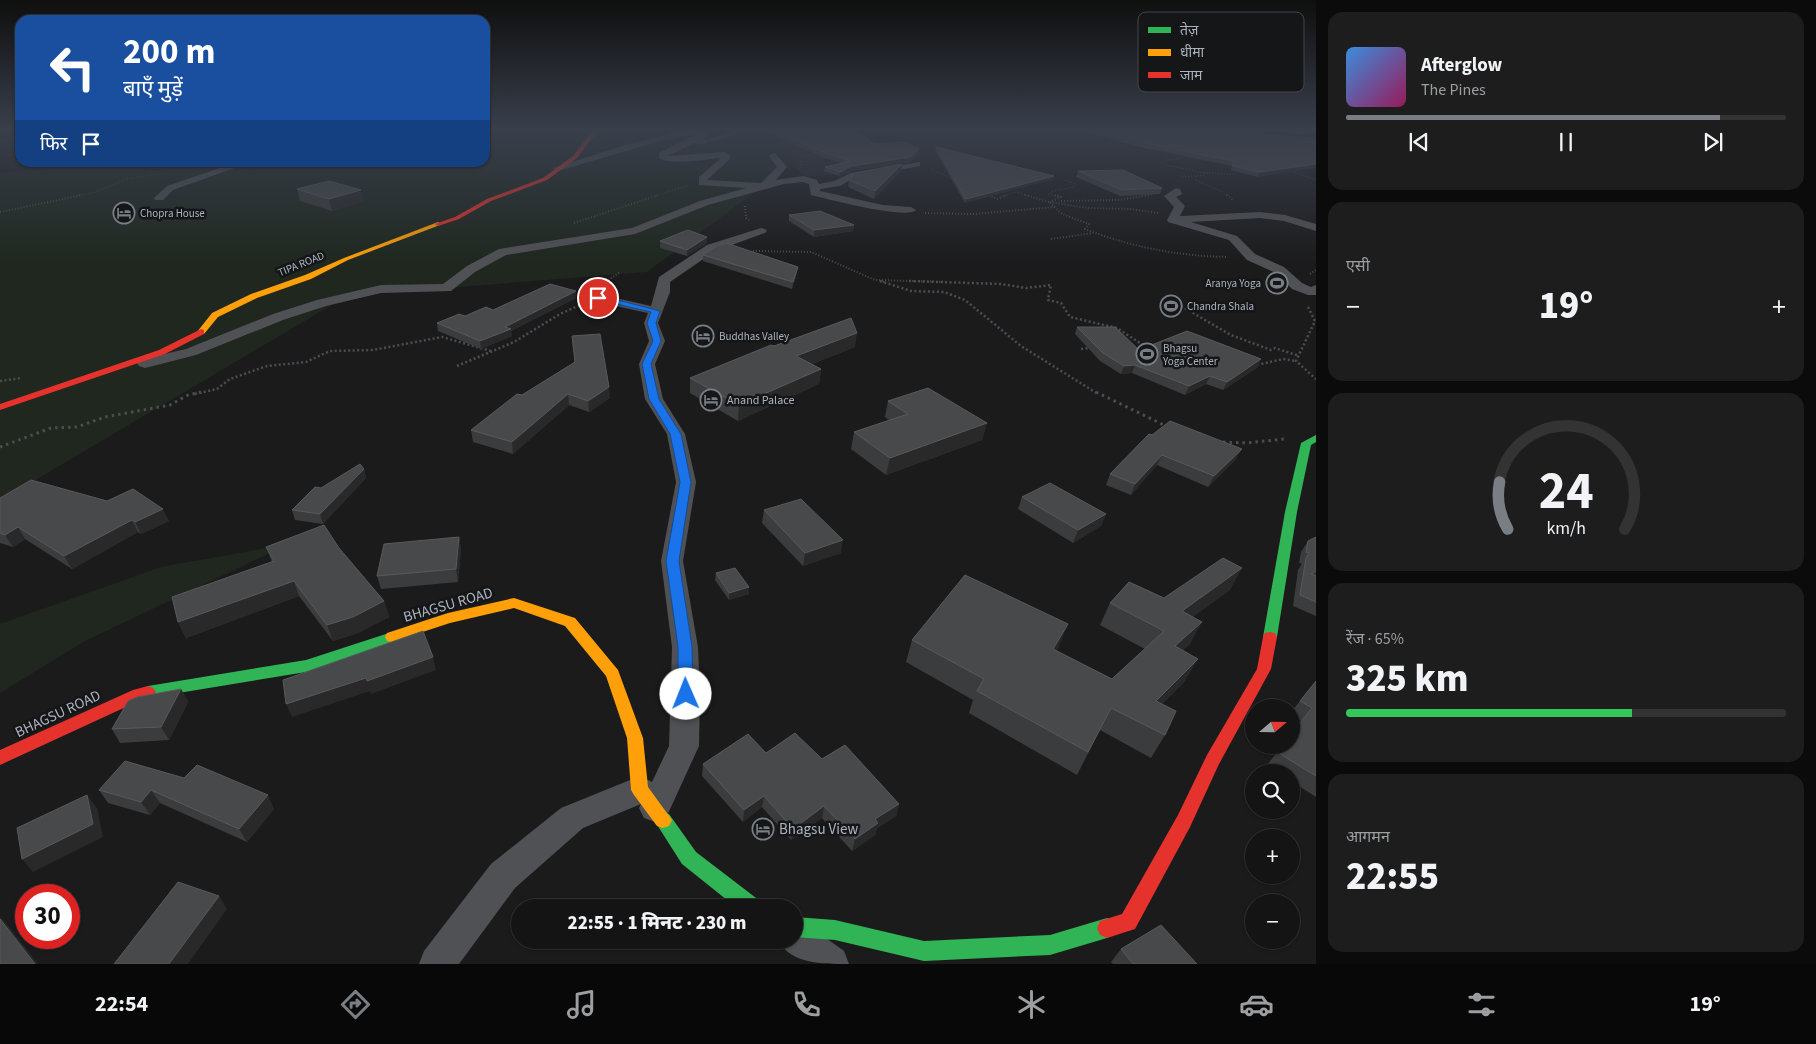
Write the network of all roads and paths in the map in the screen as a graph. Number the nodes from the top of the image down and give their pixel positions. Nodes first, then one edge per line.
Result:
1 (156, 174) edge
2 (212, 174) edge
3 (551, 174) edge
4 (709, 174) edge
5 (776, 174) edge
6 (803, 174) edge
7 (862, 174) edge
8 (941, 174) edge
9 (1210, 174) edge
10 (1224, 174) edge
11 (1297, 174) edge
12 (1236, 175) edge
13 (1188, 177) dead end
14 (803, 179) junction
15 (702, 180) junction
16 (956, 180) edge
17 (1064, 180) dead end
18 (1316, 180) edge
19 (763, 186) junction
20 (816, 187) junction
21 (980, 190) edge
22 (1174, 195) joint
23 (159, 198) dead end
24 (1049, 202) junction
25 (752, 204) dead end
26 (1056, 207) junction
27 (911, 210) joint
28 (0, 212) edge
29 (1172, 220) junction
30 (567, 226) dead end
31 (1316, 228) edge
32 (761, 231) joint
33 (1094, 232) junction
34 (1051, 239) dead end
35 (746, 251) edge
36 (1251, 257) junction
37 (875, 280) junction
38 (1315, 291) edge
39 (598, 298) joint
40 (1181, 306) dead end
41 (656, 311) junction
42 (1081, 348) dead end
43 (1100, 348) edge
44 (1137, 348) edge
45 (1146, 348) junction
46 (491, 351) junction
47 (1153, 352) edge
48 (1299, 356) junction
49 (1296, 361) junction
50 (1255, 365) edge
51 (121, 366) junction
52 (457, 366) dead end
53 (1316, 379) edge
54 (0, 407) edge
55 (1168, 426) edge
56 (1285, 438) dead end
57 (1316, 438) edge
58 (1221, 442) edge
59 (0, 447) edge
60 (0, 758) edge
61 (648, 799) junction
62 (741, 899) edge
63 (803, 928) edge
64 (803, 944) edge
65 (437, 964) edge
66 (831, 964) edge

1 - 28 path
2 - 23 street
3 - 51 street, TIPA ROAD
4 - 15 street
5 - 19 street
6 - 14 path
7 - 20 street
8 - 16 path
9 - 13 path
10 - 12 path
11 - 18 path
14 - 19 street
14 - 20 street
15 - 19 street
15 - 30 path
17 - 24 path
19 - 51 street
20 - 27 street
21 - 24 path
22 - 24 path
22 - 29 street
24 - 26 path
24 - 29 path
25 - 32 path
26 - 27 path
26 - 33 path
29 - 31 street
29 - 36 street
32 - 41 street
33 - 34 path
33 - 36 path
35 - 37 path
36 - 38 street
37 - 45 path
37 - 55 path
38 - 48 path
39 - 41 street
39 - 46 path
40 - 48 path
41 - 61 street
42 - 43 path
44 - 45 path
45 - 47 path
46 - 52 path
46 - 59 path
48 - 49 path
49 - 50 path
49 - 53 path
51 - 54 street, TIPA ROAD
56 - 58 path
57 - 63 street
60 - 61 street, BHAGSU ROAD
61 - 62 street, BHAGSU ROAD
61 - 65 street
64 - 66 street

